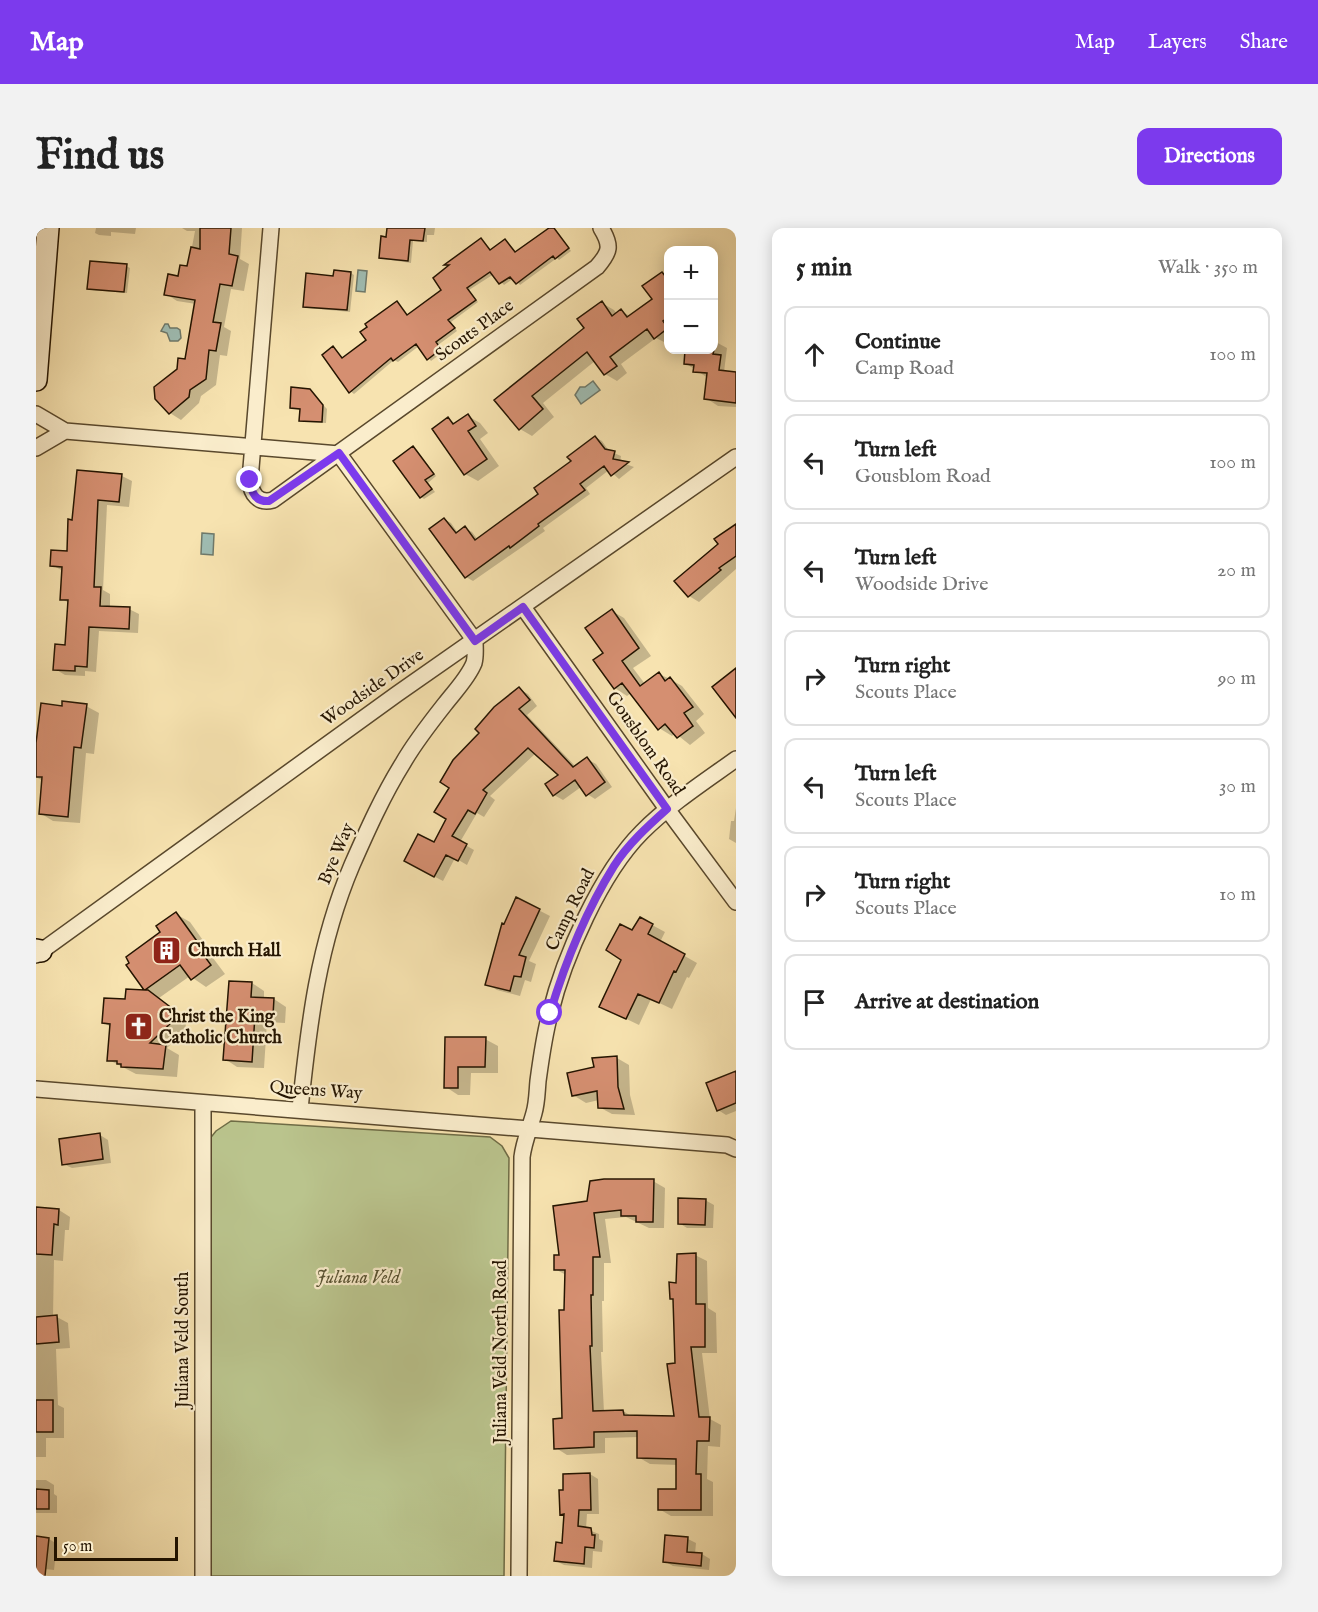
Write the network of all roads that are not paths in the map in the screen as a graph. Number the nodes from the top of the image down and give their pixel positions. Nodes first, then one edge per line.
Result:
1 (48, 228) edge
2 (271, 228) edge
3 (601, 228) edge
4 (36, 380) edge
5 (36, 414) edge
6 (65, 431) junction
7 (253, 447) junction
8 (36, 448) edge
9 (339, 453) junction
10 (736, 457) edge
11 (523, 607) junction
12 (475, 641) junction
13 (736, 759) edge
14 (667, 809) junction
15 (736, 902) edge
16 (38, 952) edge
17 (36, 1089) edge
18 (203, 1103) junction
19 (300, 1109) junction
20 (528, 1129) junction
21 (736, 1149) edge
22 (203, 1576) edge
23 (519, 1576) edge

1 - 4 street
2 - 7 street, Scouts Place
3 - 9 street, Scouts Place
5 - 6 street
6 - 7 street
6 - 8 street
7 - 9 street
7 - 9 street, Scouts Place
9 - 12 street
10 - 11 street, Woodside Drive
11 - 12 street, Woodside Drive
11 - 14 street, Gousblom Road
12 - 16 street, Woodside Drive
12 - 19 street, Bye Way
13 - 14 street, Camp Road
14 - 15 street, Gousblom Road
14 - 20 street, Camp Road
17 - 18 street, Queens Way
18 - 19 street, Queens Way
18 - 22 street, Juliana Veld South
19 - 20 street, Queens Way
20 - 21 street, Queens Way
20 - 23 street, Juliana Veld North Road

